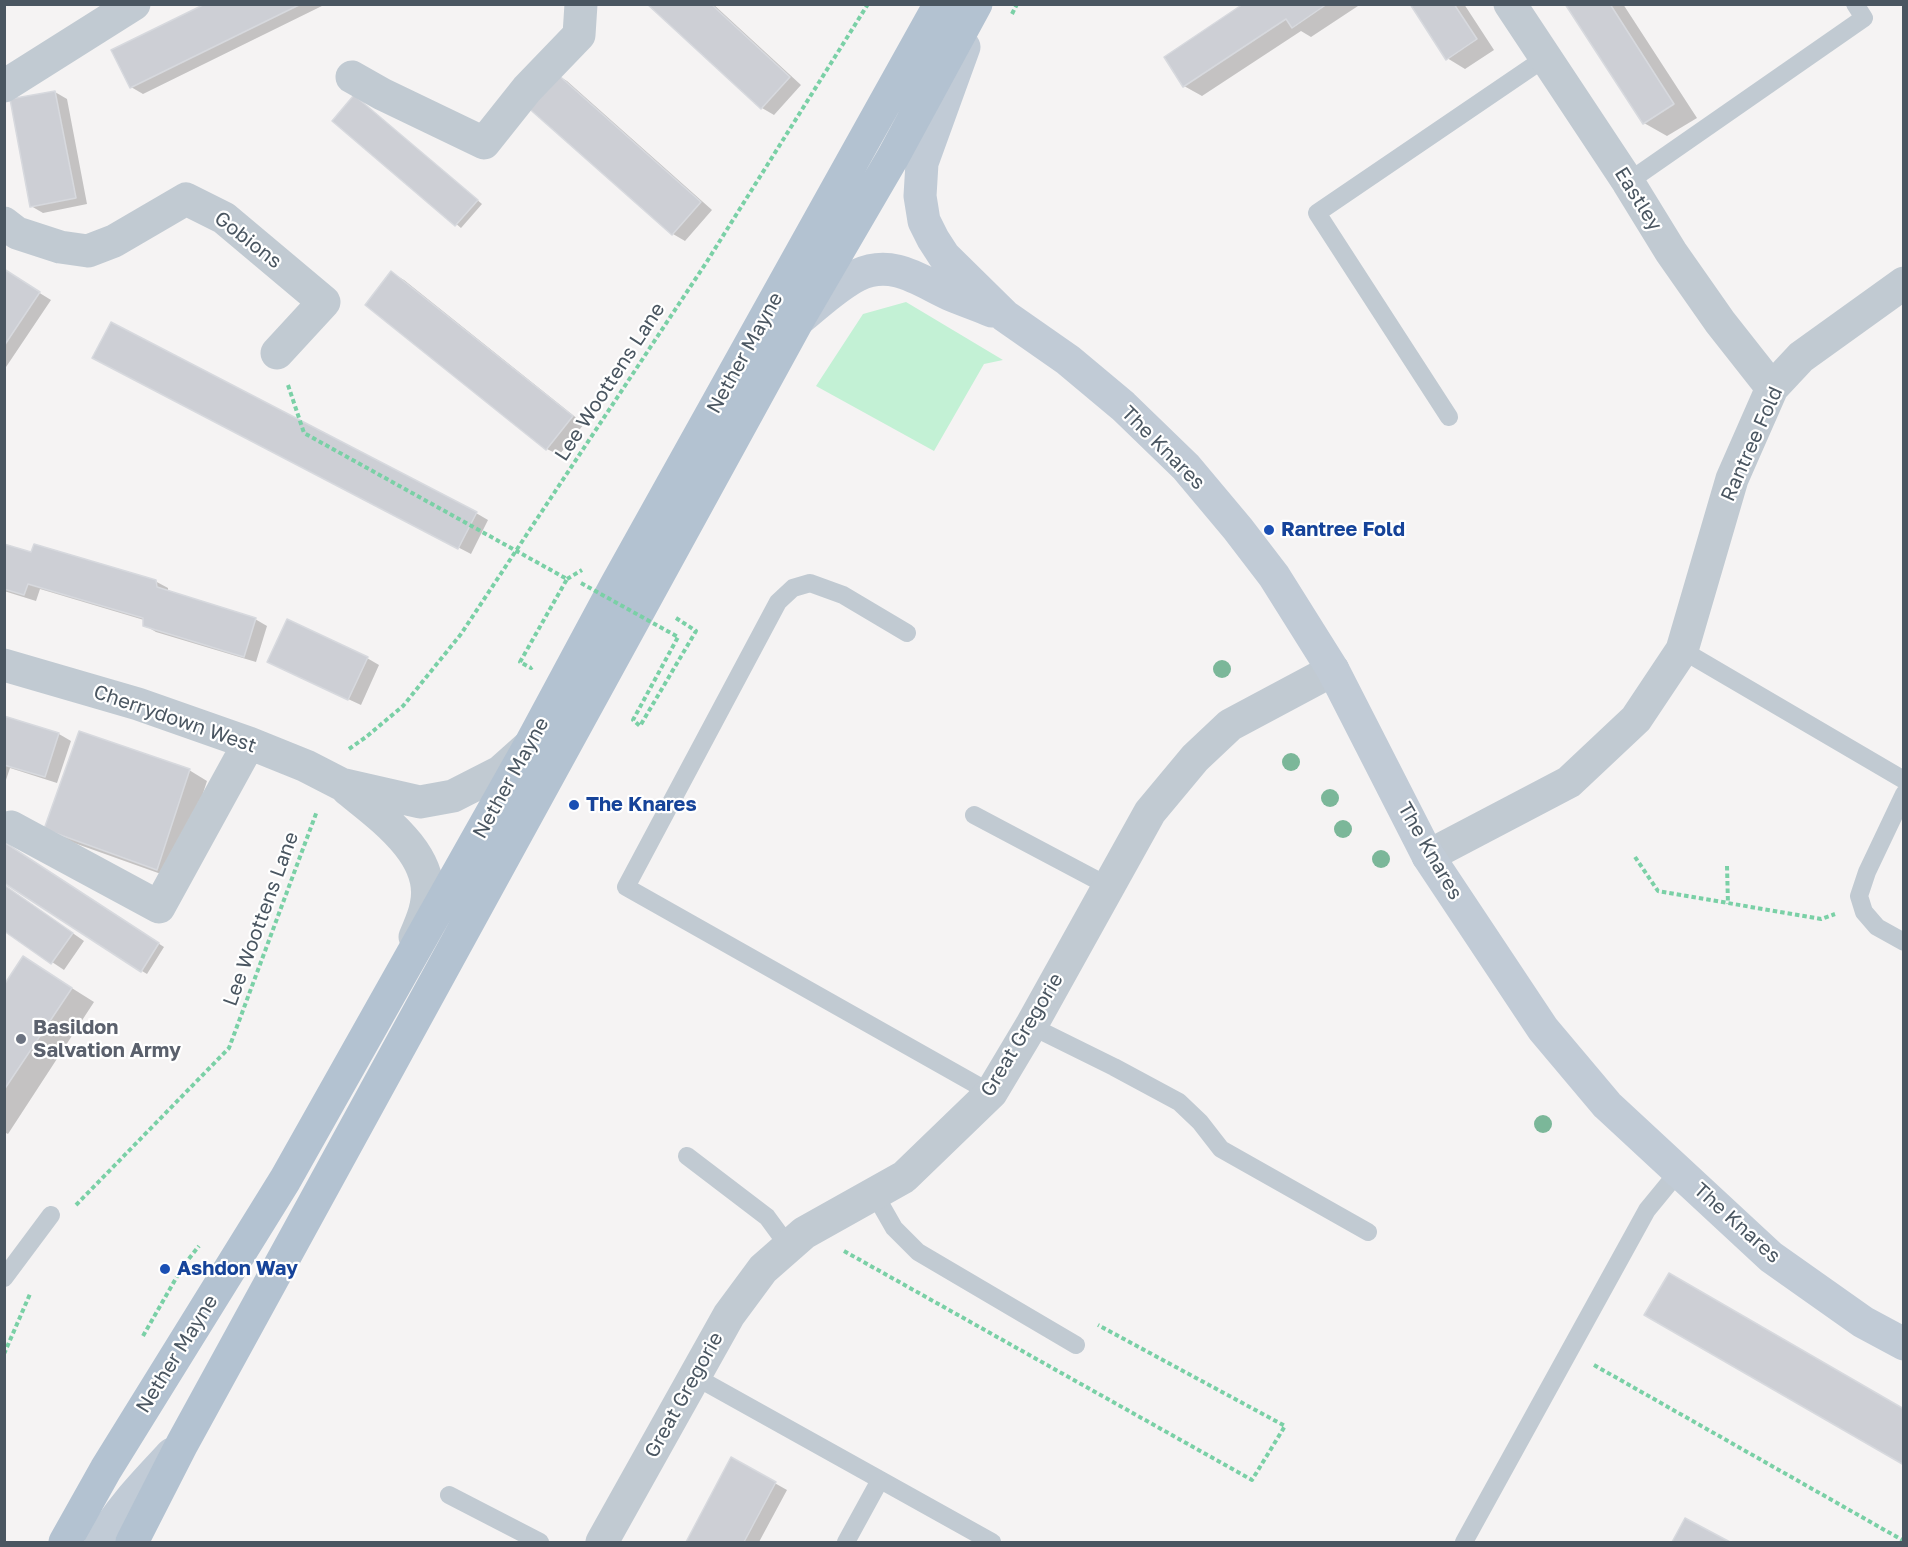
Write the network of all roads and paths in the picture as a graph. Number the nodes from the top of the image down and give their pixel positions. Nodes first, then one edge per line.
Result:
1 (134, 4) edge
2 (581, 4) edge
3 (868, 4) edge
4 (940, 4) edge
5 (978, 4) edge
6 (1510, 4) edge
7 (1855, 4) edge
8 (1545, 58) junction
9 (352, 77) dead end
10 (4, 86) edge
11 (1628, 182) junction
12 (4, 223) edge
13 (1904, 283) edge
14 (1005, 316) junction
15 (798, 320) junction
16 (277, 353) joint
17 (1772, 388) junction
18 (1449, 417) dead end
19 (516, 552) junction
20 (576, 593) dead end
21 (676, 618) dead end
22 (907, 633) dead end
23 (1682, 650) junction
24 (537, 659) dead end
25 (4, 665) edge
26 (1333, 670) junction
27 (249, 743) junction
28 (530, 745) junction
29 (346, 751) dead end
30 (1904, 780) edge
31 (331, 793) junction
32 (1904, 794) edge
33 (974, 815) dead end
34 (11, 827) dead end
35 (1428, 856) junction
36 (1635, 856) dead end
37 (1727, 866) dead end
38 (1108, 886) junction
39 (1728, 904) junction
40 (1821, 919) dead end
41 (1904, 942) edge
42 (403, 972) junction
43 (1031, 1026) junction
44 (991, 1093) junction
45 (687, 1156) dead end
46 (1679, 1171) junction
47 (874, 1193) junction
48 (69, 1211) dead end
49 (51, 1215) dead end
50 (1368, 1232) dead end
51 (201, 1244) dead end
52 (789, 1246) junction
53 (840, 1249) dead end
54 (4, 1278) edge
55 (31, 1292) dead end
56 (1097, 1325) dead end
57 (1904, 1344) edge
58 (140, 1345) dead end
59 (1076, 1345) dead end
60 (1569, 1351) junction
61 (4, 1354) edge
62 (694, 1376) junction
63 (182, 1444) junction
64 (880, 1480) junction
65 (449, 1495) dead end
66 (1904, 1541) edge
67 (65, 1542) edge
68 (101, 1542) edge
69 (132, 1542) edge
70 (540, 1542) edge
71 (602, 1542) edge
72 (846, 1542) edge
73 (992, 1542) edge
74 (1464, 1542) edge

1 - 10 street
2 - 9 street
3 - 19 path, Lee Woottens Lane
4 - 28 main road, Nether Mayne
5 - 14 street, The Knares
5 - 15 main road, Nether Mayne
6 - 8 street, Eastley
7 - 11 lane
8 - 11 street, Eastley
8 - 18 lane
11 - 17 street, Eastley
12 - 16 street, Gobions
13 - 17 street, Rantree Fold
14 - 15 street, The Knares
14 - 26 street, The Knares
15 - 63 main road, Nether Mayne
16 - 19 path
17 - 23 street, Rantree Fold
19 - 24 path
19 - 29 path, Lee Woottens Lane
20 - 21 path, bridge
22 - 44 lane
23 - 30 lane
23 - 35 street, Rantree Fold
25 - 27 street, Cherrydown West
26 - 35 street, The Knares
26 - 38 street, Great Gregorie
27 - 31 street, Cherrydown West
27 - 34 street
28 - 31 street, Cherrydown West
28 - 42 main road, Nether Mayne
31 - 42 street, Cherrydown West
31 - 48 path, Lee Woottens Lane
32 - 41 lane
33 - 38 lane
35 - 46 street, The Knares
36 - 39 path
37 - 39 path
38 - 43 street, Great Gregorie
39 - 40 path
42 - 67 main road, Nether Mayne
43 - 44 street, Great Gregorie
43 - 50 lane
44 - 47 street, Great Gregorie
45 - 52 lane
46 - 57 street, The Knares
46 - 60 lane
47 - 52 street, Great Gregorie
47 - 59 lane
49 - 54 lane
51 - 58 path
52 - 62 street, Great Gregorie
53 - 56 path
55 - 61 path
60 - 66 path
60 - 74 lane
62 - 64 lane
62 - 71 street, Great Gregorie
63 - 68 street
63 - 69 main road, Nether Mayne
64 - 72 lane
64 - 73 lane
65 - 70 lane

